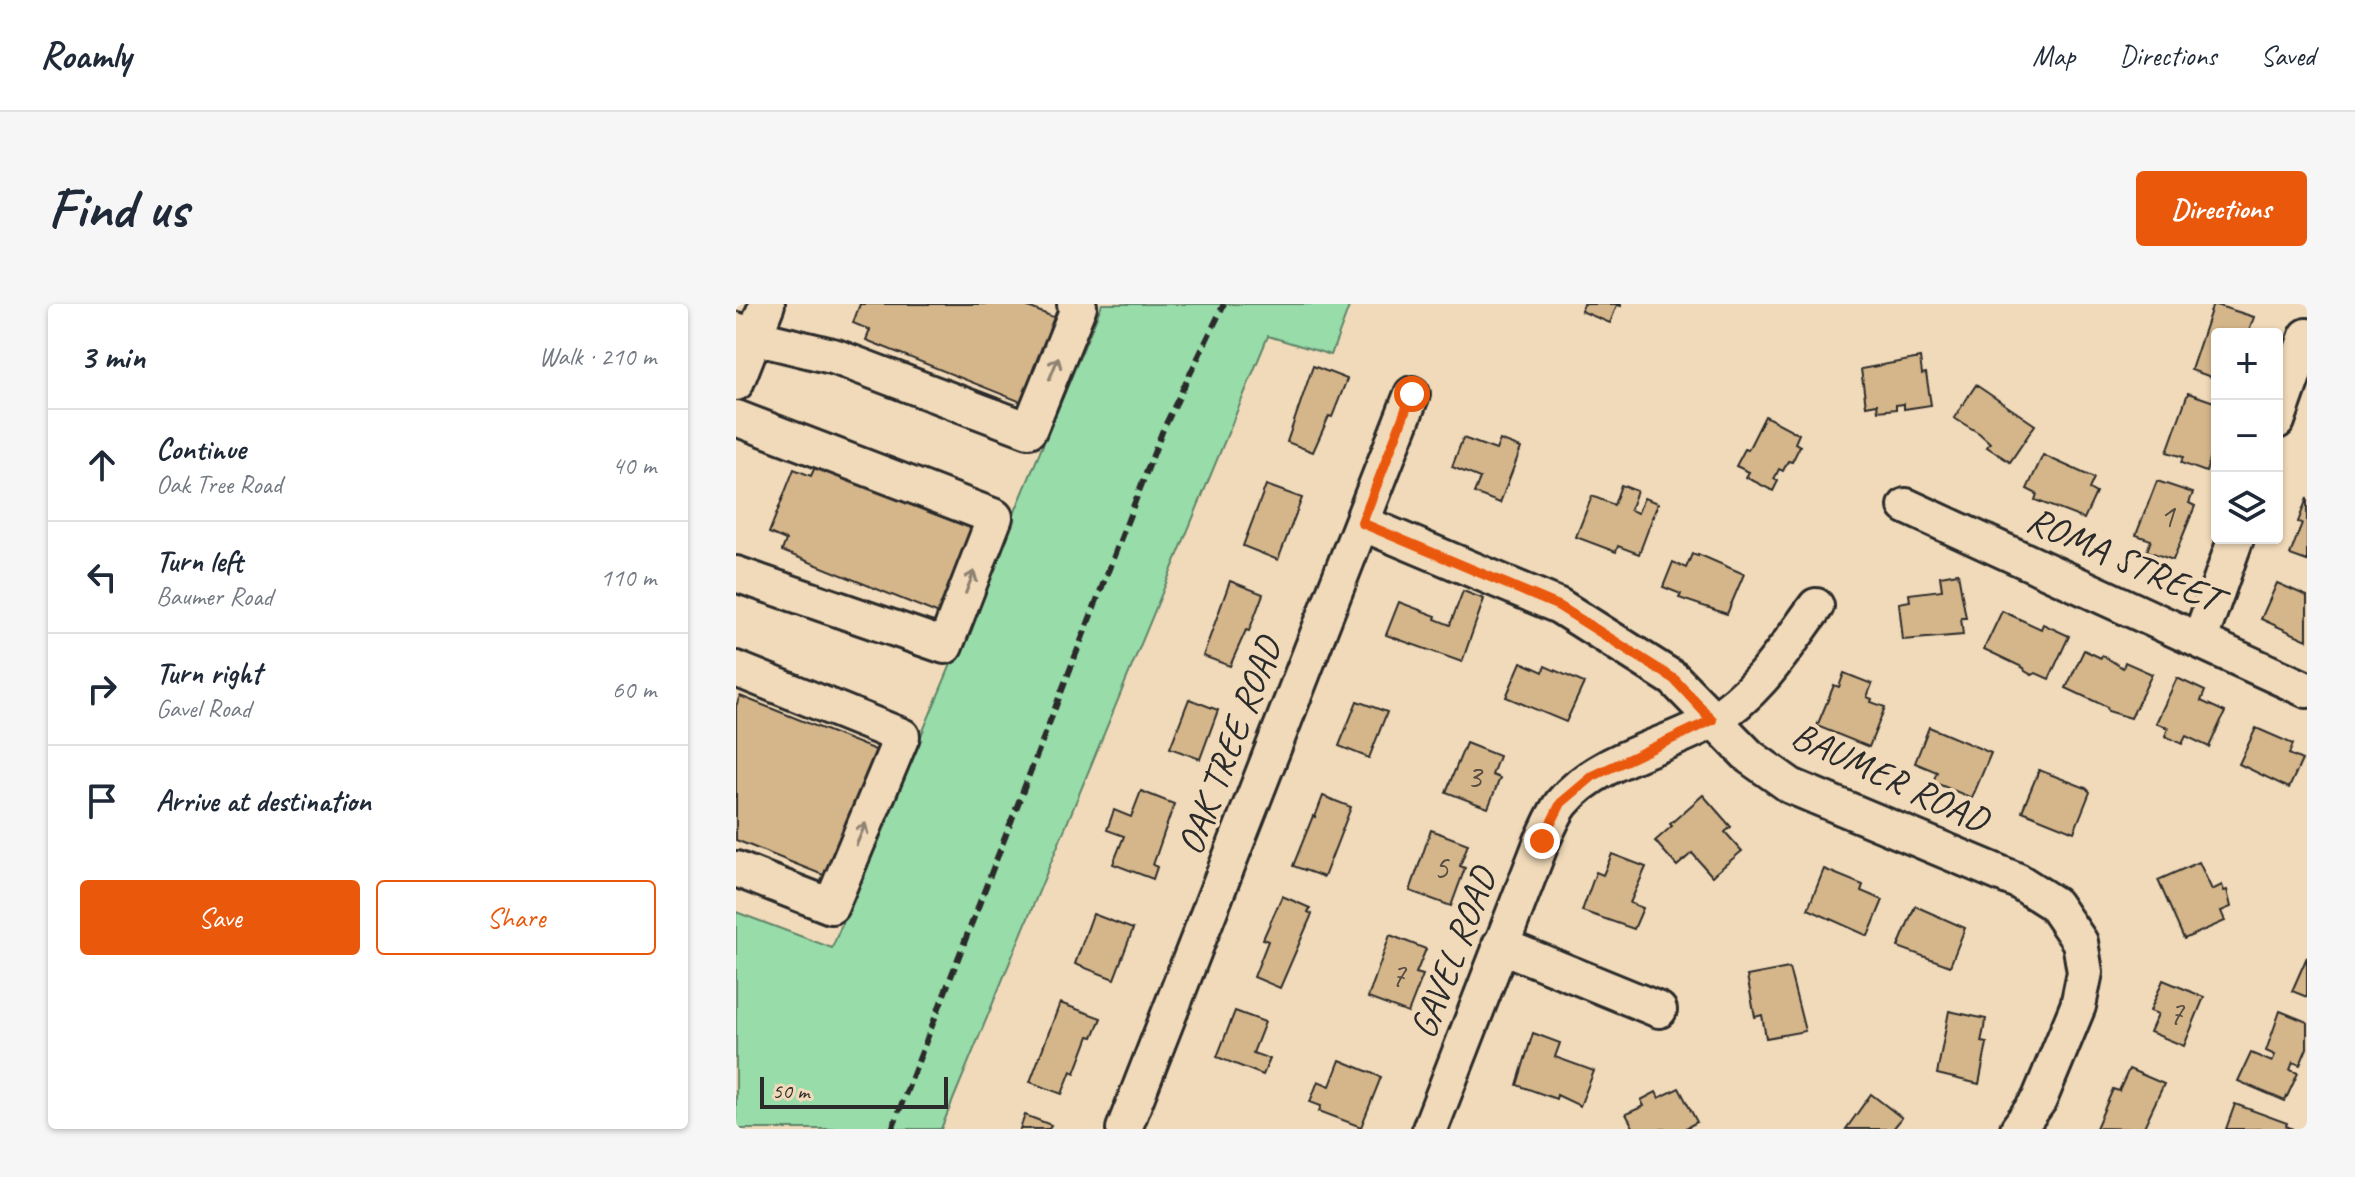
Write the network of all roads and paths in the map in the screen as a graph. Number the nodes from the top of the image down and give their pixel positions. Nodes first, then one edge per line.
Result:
1 (767, 304) edge
2 (1077, 305) edge
3 (745, 334) edge
4 (2307, 336) edge
5 (736, 383) edge
6 (1412, 394) dead end
7 (2283, 404) edge
8 (736, 418) edge
9 (1906, 506) dead end
10 (1362, 523) junction
11 (2234, 544) edge
12 (736, 574) edge
13 (1816, 606) dead end
14 (2200, 639) junction
15 (736, 669) edge
16 (2307, 690) edge
17 (1712, 720) junction
18 (736, 869) edge
19 (1500, 945) junction
20 (1659, 1010) dead end
21 (1124, 1129) edge
22 (1430, 1129) edge
23 (2018, 1129) edge

1 - 3 street
3 -> 2 street
3 - 5 street
4 - 7 street
6 - 10 street, OAK TREE ROAD
12 -> 8 street
9 - 14 street, ROMA STREET
10 - 17 street, BAUMER ROAD
10 - 21 street, OAK TREE ROAD
11 - 14 street
13 - 17 street, GAVEL ROAD
14 - 16 street, ROMA STREET
18 -> 15 street
17 - 19 street, GAVEL ROAD
17 - 23 street, BAUMER ROAD
19 - 20 street
19 - 22 street, GAVEL ROAD

